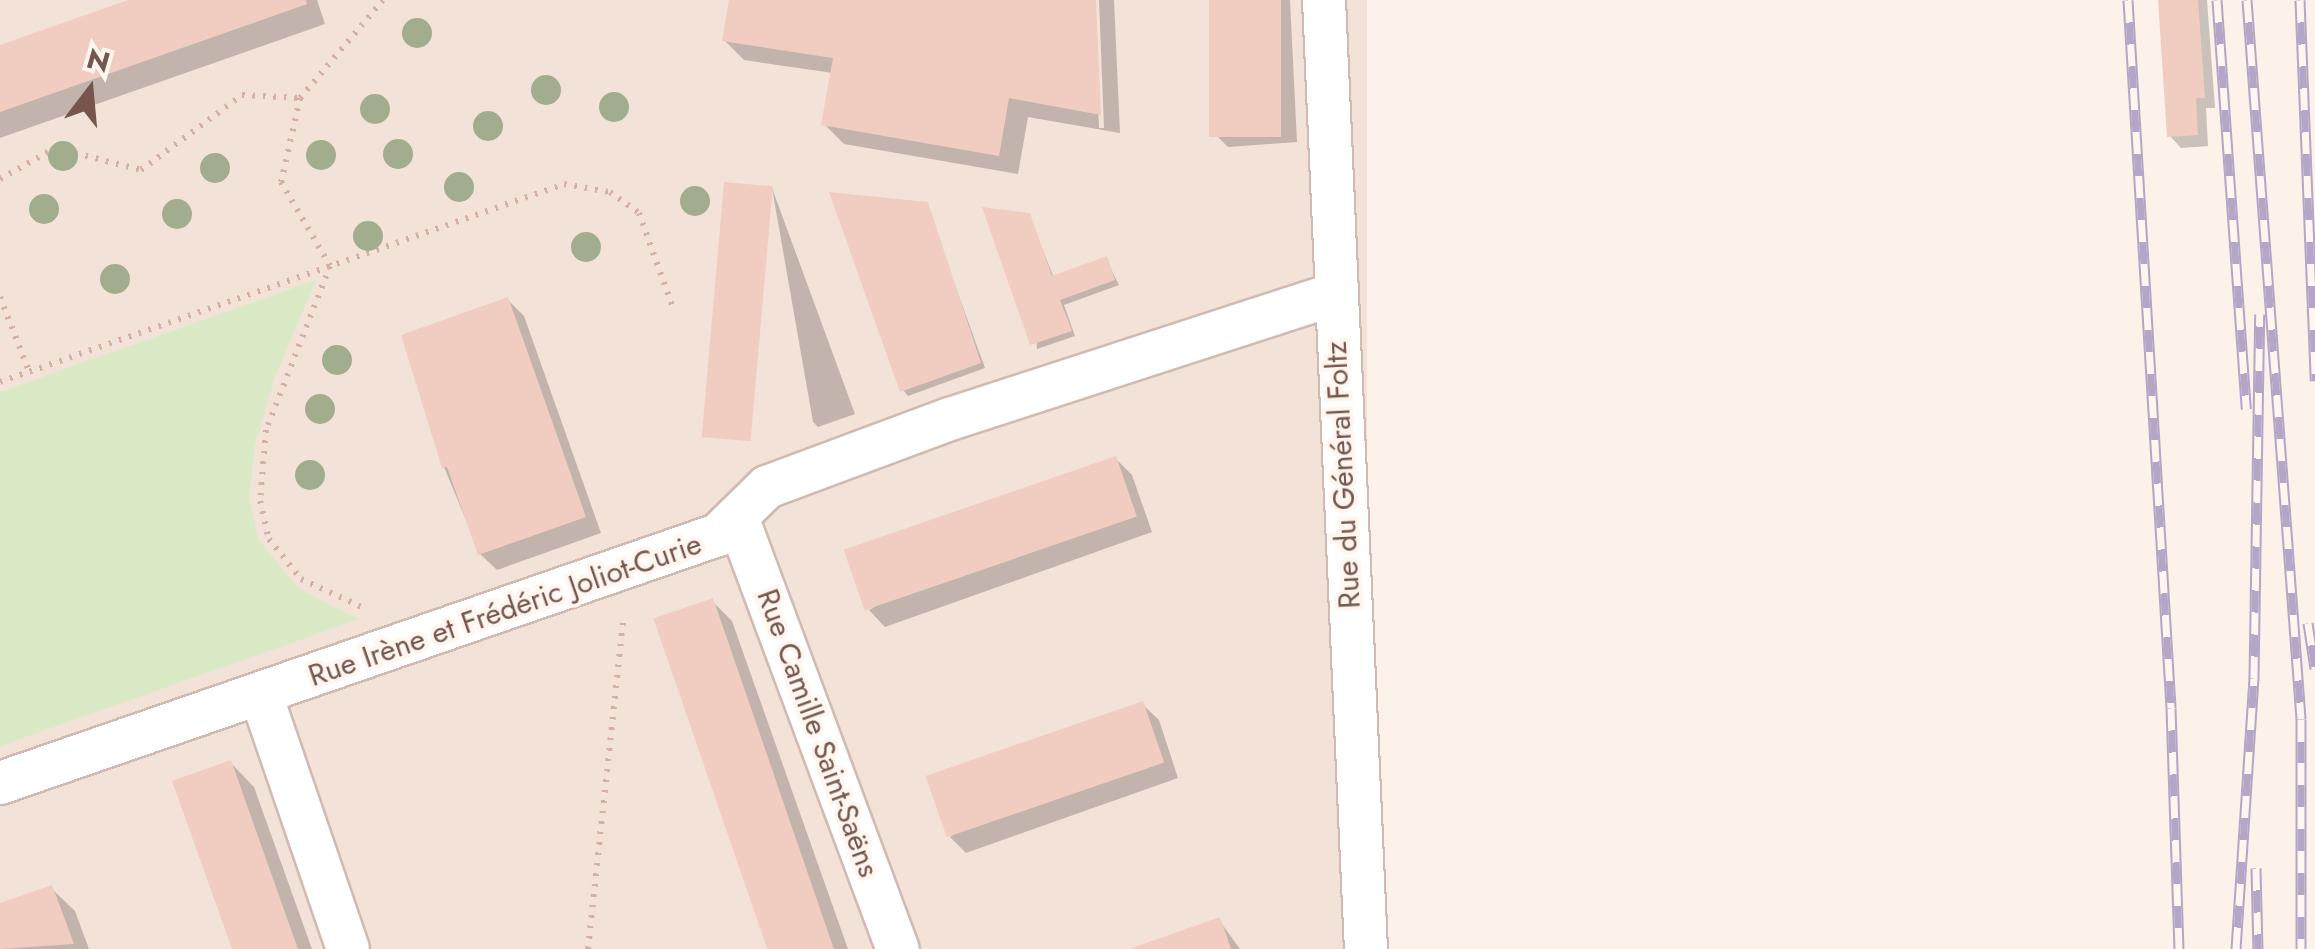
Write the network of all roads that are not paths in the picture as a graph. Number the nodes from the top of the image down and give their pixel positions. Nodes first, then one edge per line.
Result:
1 (1324, 0) edge
2 (1334, 294) junction
3 (737, 518) junction
4 (261, 695) junction
5 (0, 783) edge
6 (348, 949) edge
7 (898, 949) edge
8 (1366, 949) edge

1 - 2 street, Rue du Général Foltz
2 - 3 street, Rue Irène et Frédéric Joliot-Curie
2 - 8 street, Rue du Général Foltz
3 - 4 street, Rue Irène et Frédéric Joliot-Curie
3 - 7 street, Rue Camille Saint-Saëns
4 - 5 street, Rue Irène et Frédéric Joliot-Curie
4 - 6 street

